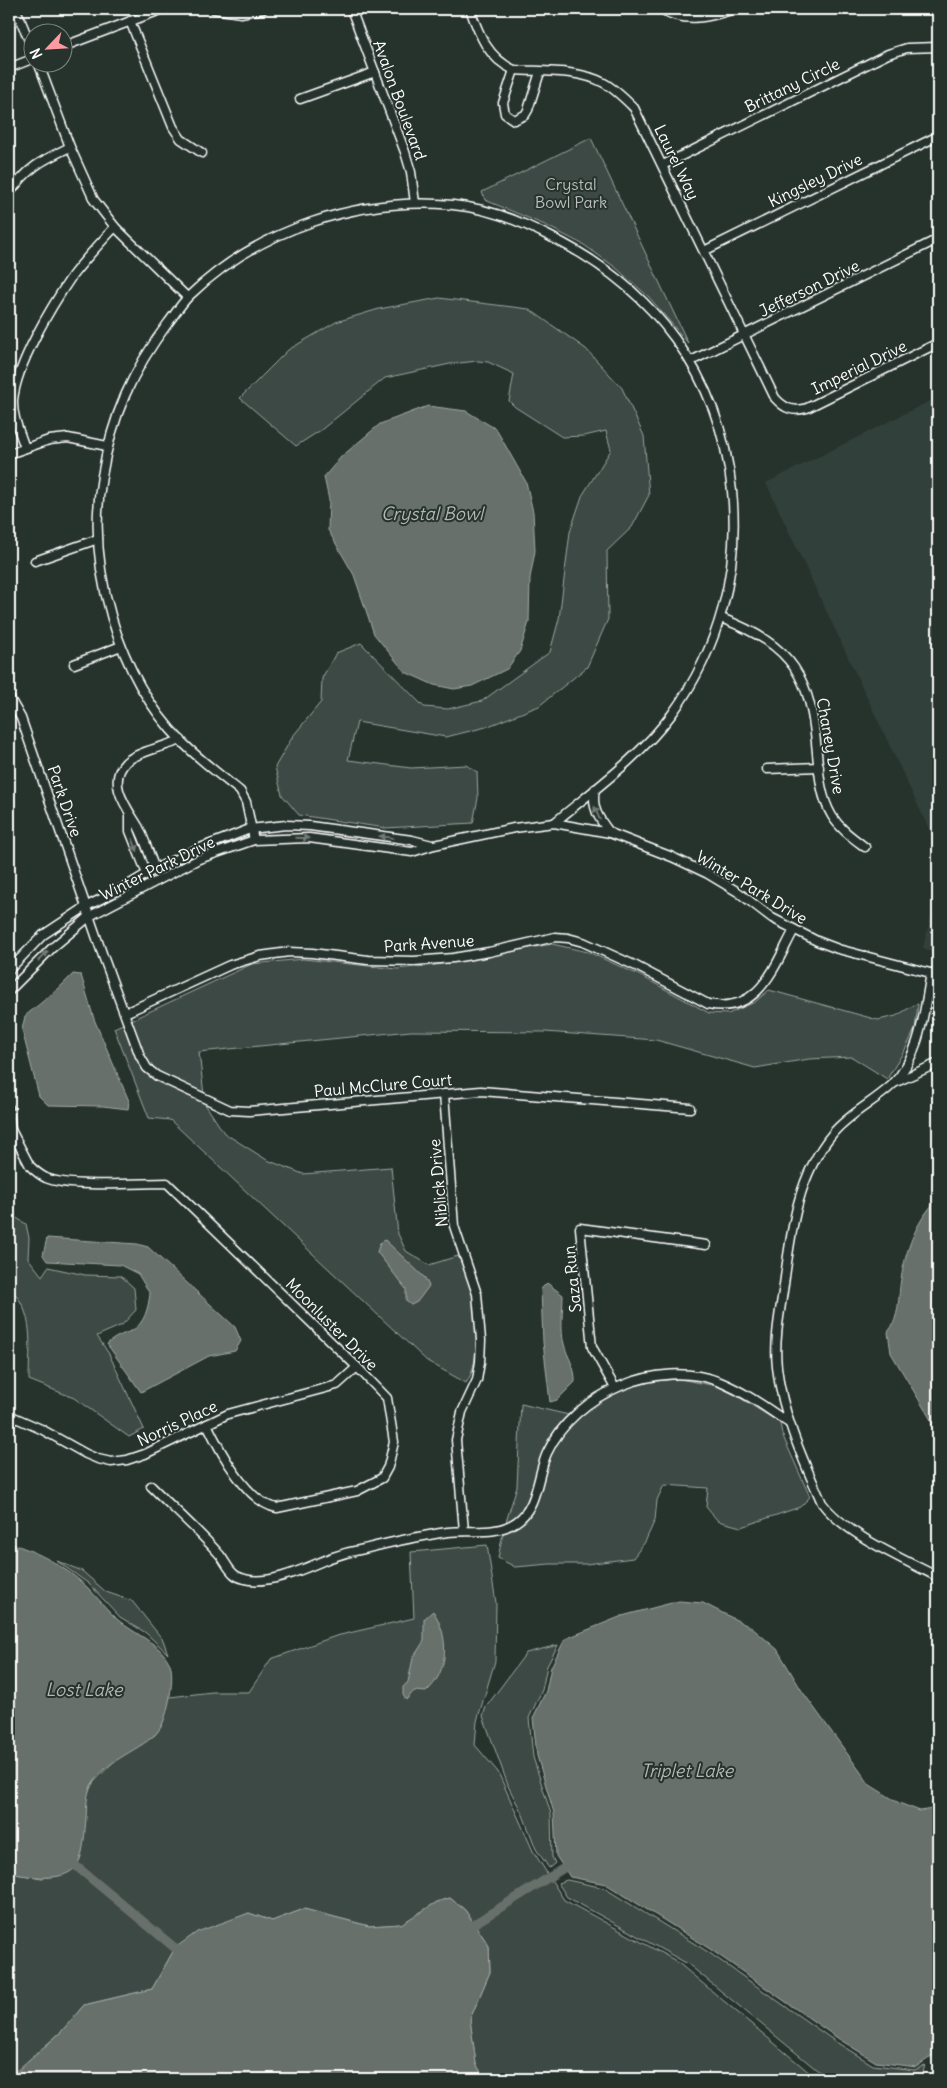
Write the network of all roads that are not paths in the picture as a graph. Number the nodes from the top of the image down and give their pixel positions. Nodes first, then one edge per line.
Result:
1 (16, 9) edge
2 (163, 9) edge
3 (214, 9) edge
4 (264, 9) edge
5 (351, 9) edge
6 (470, 9) edge
7 (661, 9) edge
8 (735, 9) edge
9 (130, 21) junction
10 (22, 24) edge
11 (72, 43) edge
12 (938, 47) edge
13 (22, 63) edge
14 (9, 68) edge
15 (514, 70) junction
16 (42, 72) edge
17 (375, 72) junction
18 (540, 72) junction
19 (300, 99) dead end
20 (938, 136) edge
21 (70, 147) junction
22 (202, 153) dead end
23 (663, 165) junction
24 (9, 194) edge
25 (415, 203) junction
26 (115, 228) junction
27 (938, 239) edge
28 (704, 251) junction
29 (188, 297) junction
30 (746, 335) junction
31 (938, 343) edge
32 (691, 361) junction
33 (791, 410) joint
34 (107, 446) junction
35 (25, 448) junction
36 (9, 454) edge
37 (98, 539) junction
38 (35, 561) dead end
39 (721, 618) junction
40 (121, 646) junction
41 (74, 664) dead end
42 (9, 697) edge
43 (180, 740) junction
44 (819, 766) junction
45 (767, 769) dead end
46 (595, 789) junction
47 (130, 815) junction
48 (554, 823) junction
49 (250, 829) junction
50 (610, 833) junction
51 (254, 840) junction
52 (434, 845) junction
53 (865, 847) dead end
54 (155, 869) junction
55 (147, 874) junction
56 (87, 906) junction
57 (90, 916) junction
58 (794, 930) junction
59 (9, 970) edge
60 (935, 974) edge
61 (9, 990) edge
62 (125, 1013) junction
63 (938, 1063) edge
64 (892, 1084) junction
65 (444, 1094) junction
66 (9, 1108) edge
67 (690, 1108) dead end
68 (10, 1130) edge
69 (706, 1245) dead end
70 (357, 1366) junction
71 (616, 1388) junction
72 (9, 1415) edge
73 (207, 1424) junction
74 (790, 1424) junction
75 (151, 1486) dead end
76 (464, 1531) junction
77 (938, 1577) edge

1 - 10 street
2 - 9 street
3 - 4 street
5 - 17 street, Avalon Boulevard
6 - 15 street
7 - 8 street
9 - 11 street
9 - 22 street
12 - 23 street, Brittany Circle
13 - 14 street
15 - 18 street, Laurel Way
15 - 18 street
16 - 21 street
17 - 19 street
17 - 25 street, Avalon Boulevard
18 - 23 street, Laurel Way
20 - 28 street, Kingsley Drive
21 - 24 street
21 - 26 street
23 - 28 street, Laurel Way
25 - 29 street
25 - 32 street
26 - 29 street
26 - 35 street
27 - 30 street, Jefferson Drive
28 - 30 street, Laurel Way
29 - 34 street
30 - 32 street, Jefferson Drive
30 - 33 street, Laurel Way
31 - 33 street, Imperial Drive
32 - 39 street
34 - 35 street
34 - 37 street
35 - 36 street
37 - 38 street
37 - 40 street
39 - 44 street, Chaney Drive
39 - 46 street
40 - 41 street
40 - 43 street
42 - 56 street, Park Drive
43 - 47 street
43 - 49 street
44 - 45 street
44 - 53 street, Chaney Drive
46 - 48 street
50 -> 46 street
47 - 54 street
47 -> 55 street
48 - 50 street, Winter Park Drive
48 - 52 street, Winter Park Drive
49 - 51 street
52 -> 49 street, Winter Park Drive
49 - 54 street, Winter Park Drive
50 - 58 street, Winter Park Drive
51 -> 52 street, Winter Park Drive
51 - 57 street, Winter Park Drive
54 - 55 street, Winter Park Drive
55 - 56 street, Winter Park Drive
56 - 57 street, Park Drive
56 - 59 street, Winter Park Drive
61 -> 57 street, Winter Park Drive
57 - 62 street
58 - 60 street, Winter Park Drive
58 - 62 street, Park Avenue
60 - 64 street
62 - 65 street, Paul McClure Court
63 - 64 street
64 - 74 street
65 - 67 street, Paul McClure Court
65 - 76 street, Niblick Drive
66 - 68 street, Moonluster Drive
68 - 70 street, Moonluster Drive
69 - 71 street, Saza Run
70 - 73 street, Norris Place
70 - 73 street, Moonluster Drive
71 - 74 street
71 - 76 street
72 - 73 street, Norris Place
74 - 77 street
75 - 76 street

